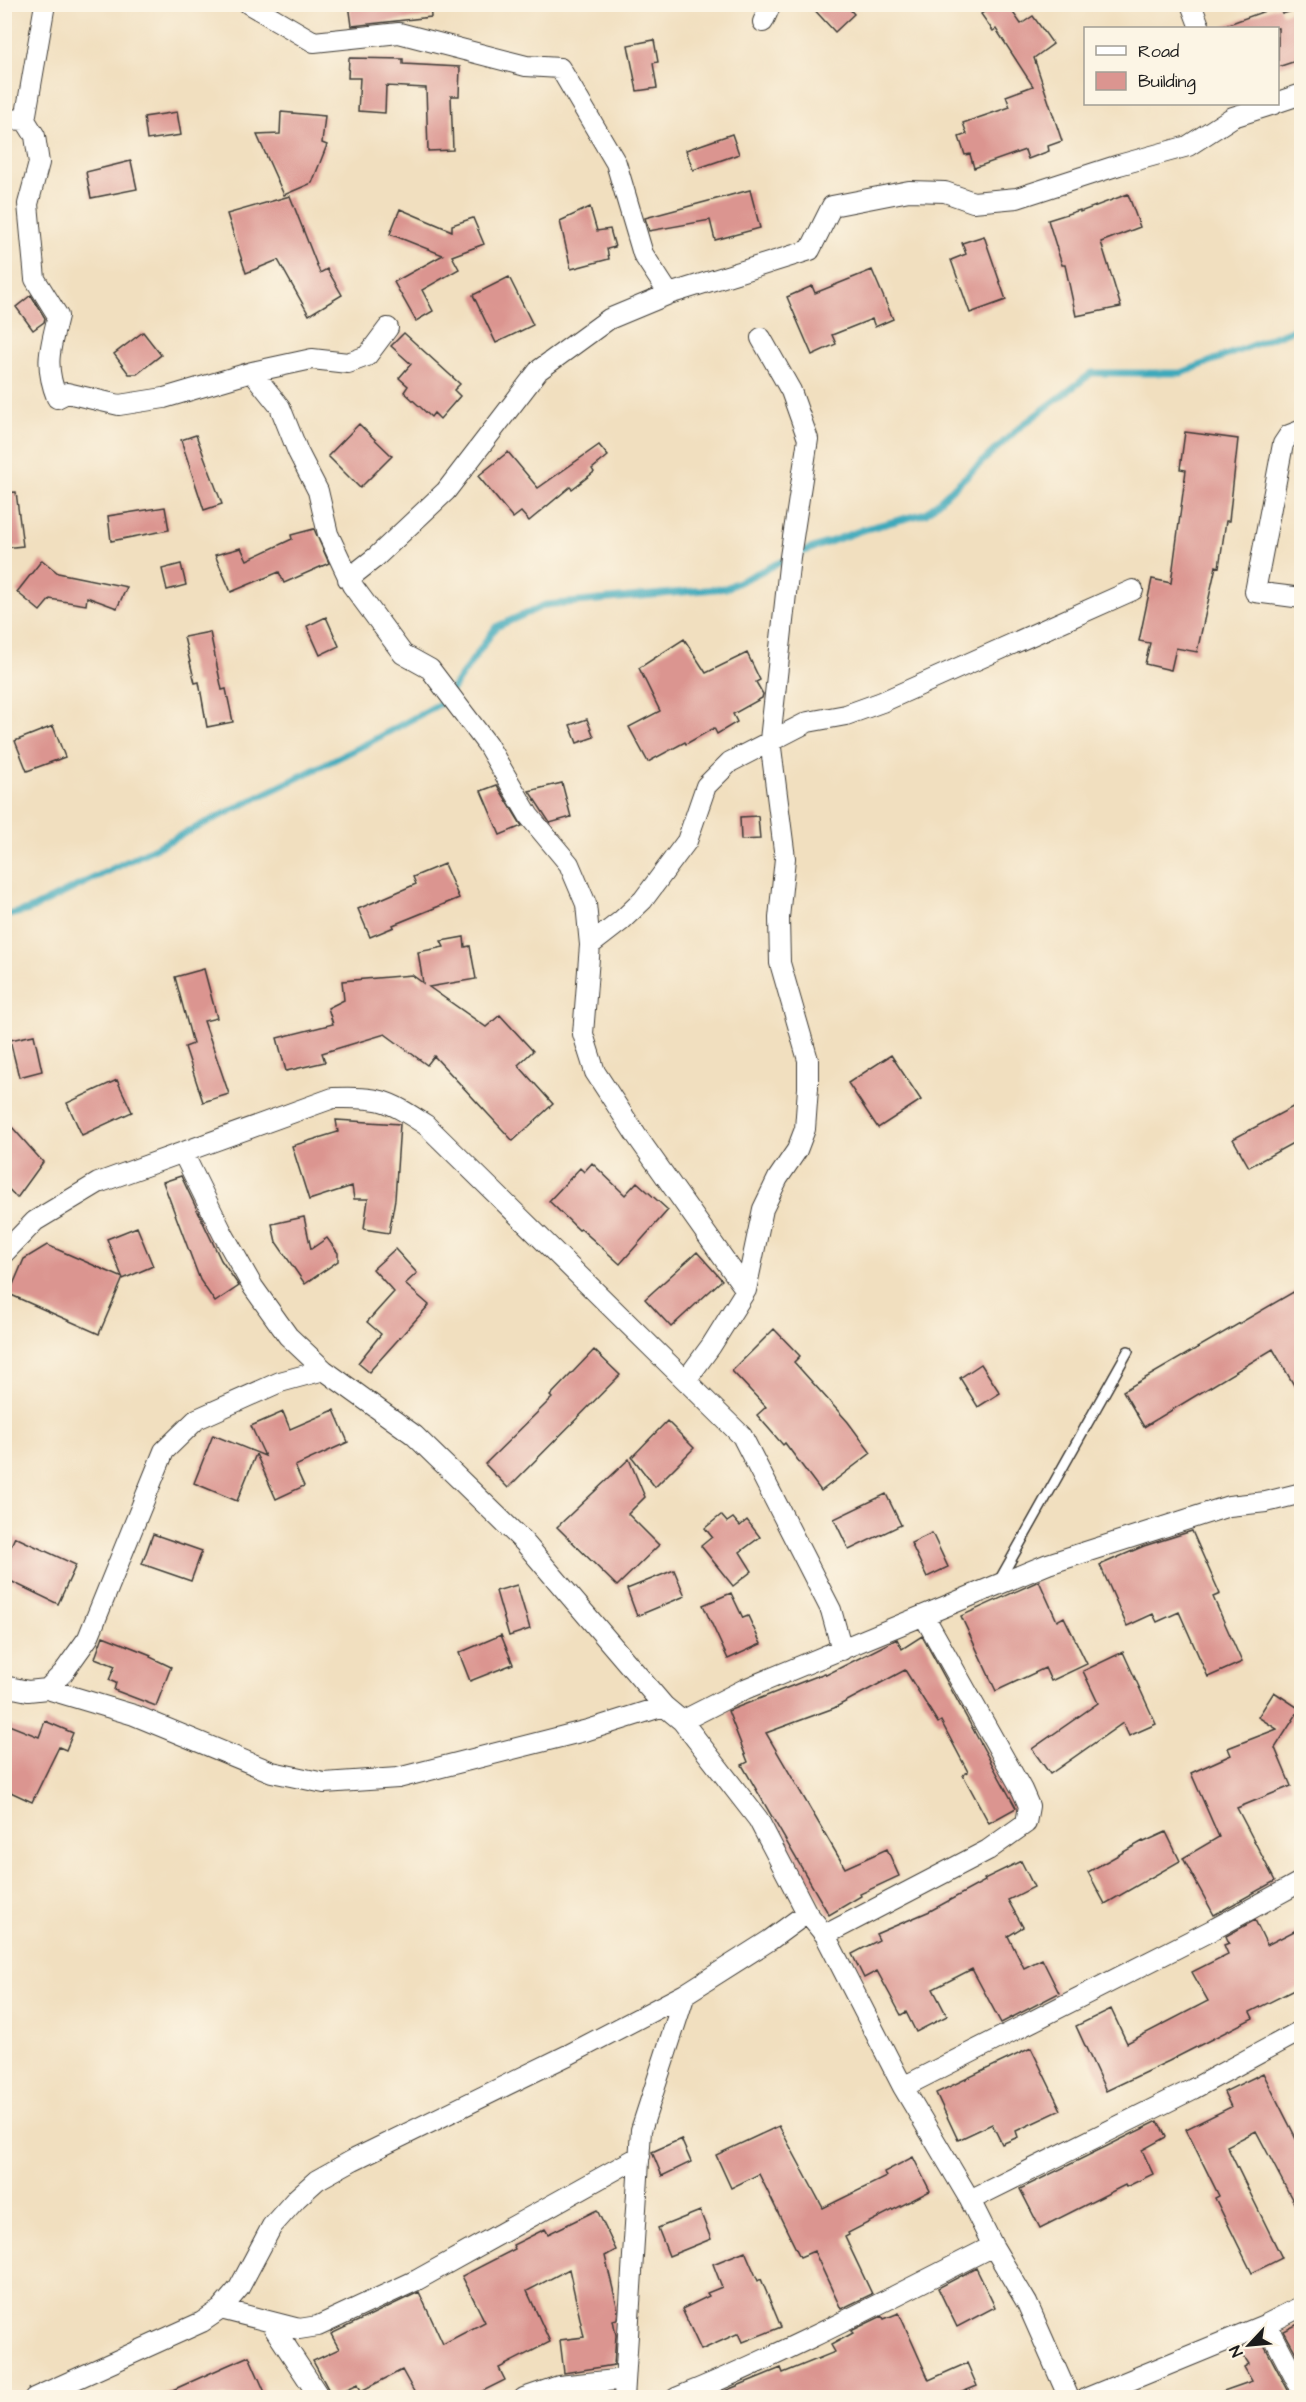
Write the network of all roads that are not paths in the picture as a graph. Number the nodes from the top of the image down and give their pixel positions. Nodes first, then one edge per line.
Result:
1 (45, 4) edge
2 (249, 4) edge
3 (1191, 4) edge
4 (1200, 27) edge
5 (1302, 94) edge
6 (1279, 102) edge
7 (1263, 105) edge
8 (1230, 110) edge
9 (4, 119) edge
10 (25, 120) junction
11 (669, 294) junction
12 (388, 328) dead end
13 (761, 338) dead end
14 (252, 372) junction
15 (1302, 430) edge
16 (348, 579) junction
17 (1133, 590) dead end
18 (1302, 598) edge
19 (770, 740) junction
20 (590, 945) junction
21 (183, 1153) junction
22 (4, 1253) edge
23 (747, 1290) junction
24 (1128, 1351) dead end
25 (324, 1370) junction
26 (686, 1380) junction
27 (1302, 1493) edge
28 (997, 1586) junction
29 (924, 1616) junction
30 (842, 1650) junction
31 (4, 1686) edge
32 (47, 1689) junction
33 (664, 1706) junction
34 (682, 1721) junction
35 (1302, 1881) edge
36 (807, 1913) junction
37 (825, 1935) junction
38 (685, 1994) junction
39 (1302, 2030) edge
40 (903, 2087) junction
41 (640, 2156) junction
42 (970, 2200) junction
43 (993, 2246) junction
44 (1302, 2306) edge
45 (221, 2309) junction
46 (270, 2322) junction
47 (1267, 2324) junction
48 (625, 2388) edge
49 (1302, 2391) edge
50 (34, 2397) edge
51 (320, 2397) edge
52 (524, 2397) edge
53 (676, 2397) edge
54 (1069, 2397) edge
55 (1087, 2397) edge

1 - 10 street
2 - 11 street
3 - 4 street
5 - 6 street
7 - 8 street
8 - 11 street
9 - 10 street
10 - 14 street
11 - 16 street
12 - 14 street
13 - 19 street
14 - 16 street
15 - 18 street
16 - 20 street
17 - 19 street
19 - 20 street
19 - 23 street
20 - 23 street
21 - 22 street
21 - 25 street
21 - 26 street
23 - 26 street
24 - 28 lane
25 - 32 street
25 - 33 street
26 - 30 street
27 - 28 street
28 - 29 street
29 - 30 street
29 - 37 street
30 - 34 street
31 - 32 street
32 - 33 street
33 - 34 street
34 - 36 street
35 - 40 street
36 - 37 street
36 - 38 street
37 - 40 street
38 - 41 street
38 - 45 street
39 - 42 street
40 - 42 street
41 - 46 street
41 - 48 street
42 - 43 street
43 - 53 street
43 - 54 street
44 - 47 street
45 - 46 street
45 - 50 street
46 - 51 street
47 - 49 street
47 - 55 street
48 - 52 street

